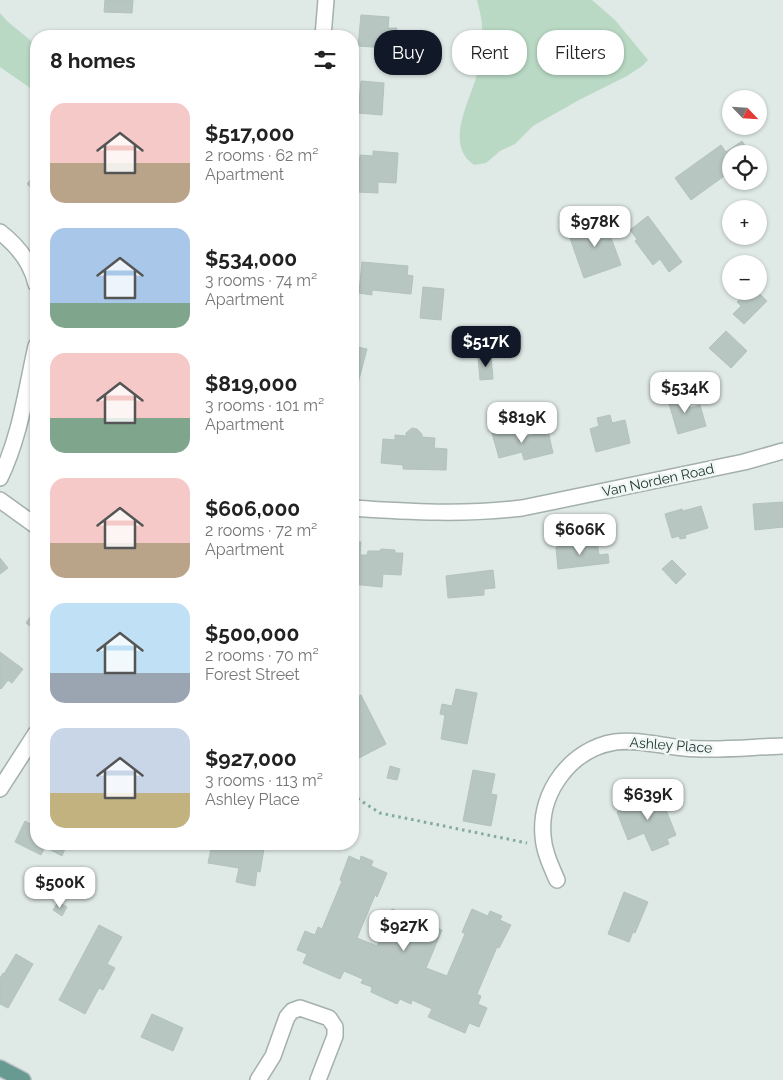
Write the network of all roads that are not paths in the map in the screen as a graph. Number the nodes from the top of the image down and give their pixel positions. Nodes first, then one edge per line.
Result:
1 (326, 0) edge
2 (324, 30) edge
3 (0, 232) edge
4 (30, 265) edge
5 (30, 374) edge
6 (783, 451) edge
7 (0, 478) edge
8 (0, 500) edge
9 (359, 508) edge
10 (30, 522) edge
11 (30, 742) edge
12 (783, 746) edge
13 (0, 789) edge
14 (557, 880) dead end
15 (0, 1068) edge
16 (23, 1080) edge
17 (258, 1080) edge
18 (318, 1080) edge

1 - 2 street
3 - 4 street
5 - 7 street
6 - 9 street, Van Norden Road
8 - 10 street
11 - 13 street
12 - 14 street, Ashley Place
15 - 16 main road
17 - 18 street

